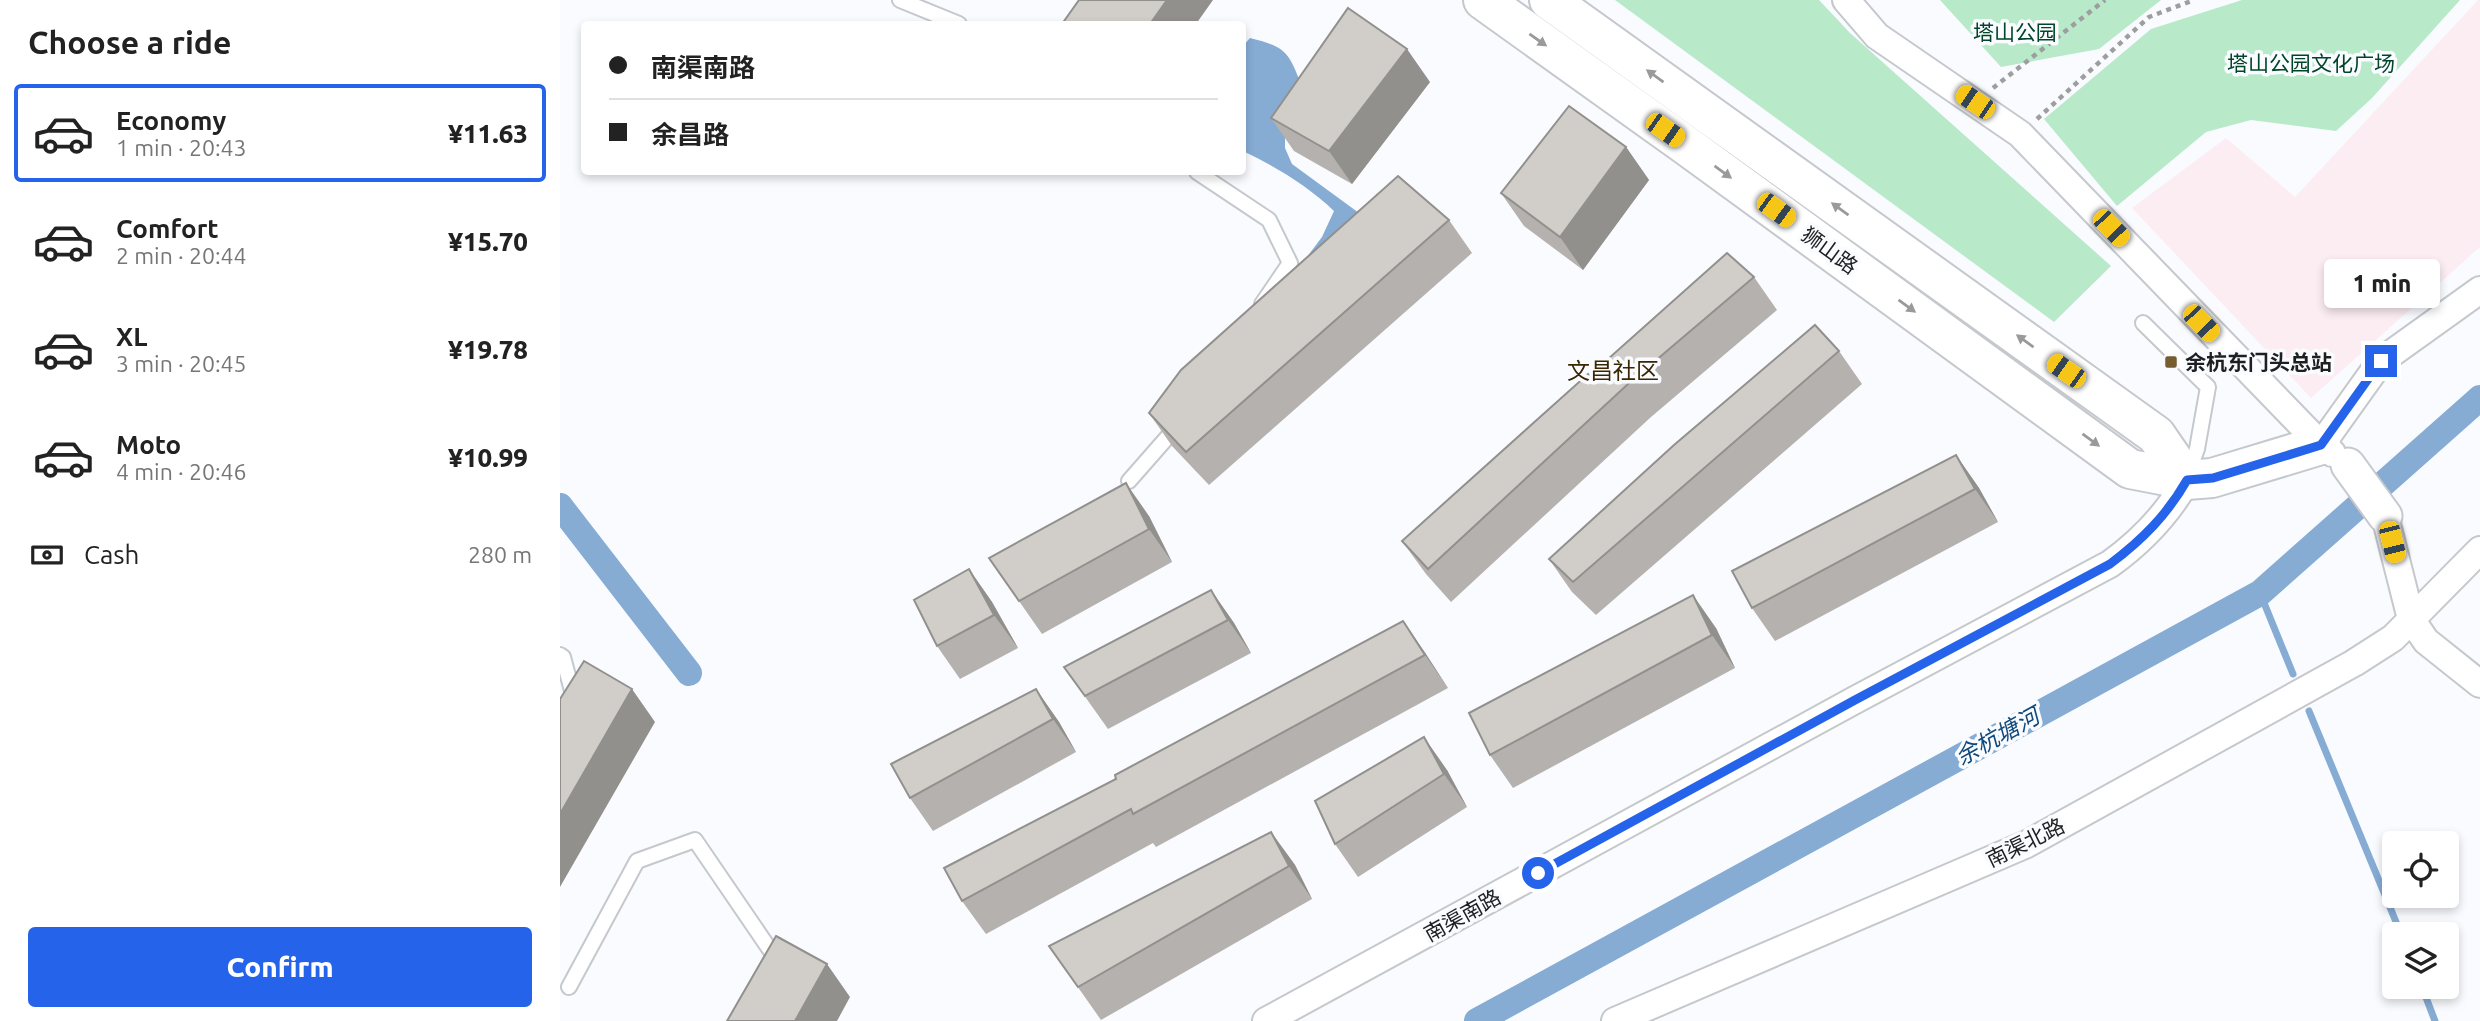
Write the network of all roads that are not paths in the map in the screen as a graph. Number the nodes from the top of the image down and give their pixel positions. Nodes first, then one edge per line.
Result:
1 (900, 0) edge
2 (1483, 0) edge
3 (1549, 0) edge
4 (1846, 0) edge
5 (952, 21) edge
6 (1202, 175) edge
7 (2480, 290) edge
8 (1251, 319) edge
9 (2143, 323) dead end
10 (1188, 411) edge
11 (2335, 455) junction
12 (2187, 480) junction
13 (1129, 481) dead end
14 (2385, 516) joint
15 (2480, 550) edge
16 (2411, 619) junction
17 (560, 655) edge
18 (2480, 684) edge
19 (576, 703) edge
20 (771, 970) edge
21 (569, 987) dead end
22 (1266, 1021) edge
23 (1615, 1021) edge

1 - 5 lane
2 -> 12 main road, 狮山路
12 -> 3 main road, 狮山路
4 - 11 street
6 - 8 lane
7 - 11 street
9 - 12 lane
10 - 13 lane
11 - 12 main road, 狮山路
11 - 14 street
12 - 22 street, 南渠南路
14 - 16 street
15 - 16 street, 南渠北路
16 - 18 street
16 - 23 street, 南渠北路
17 - 19 lane
20 - 21 lane

